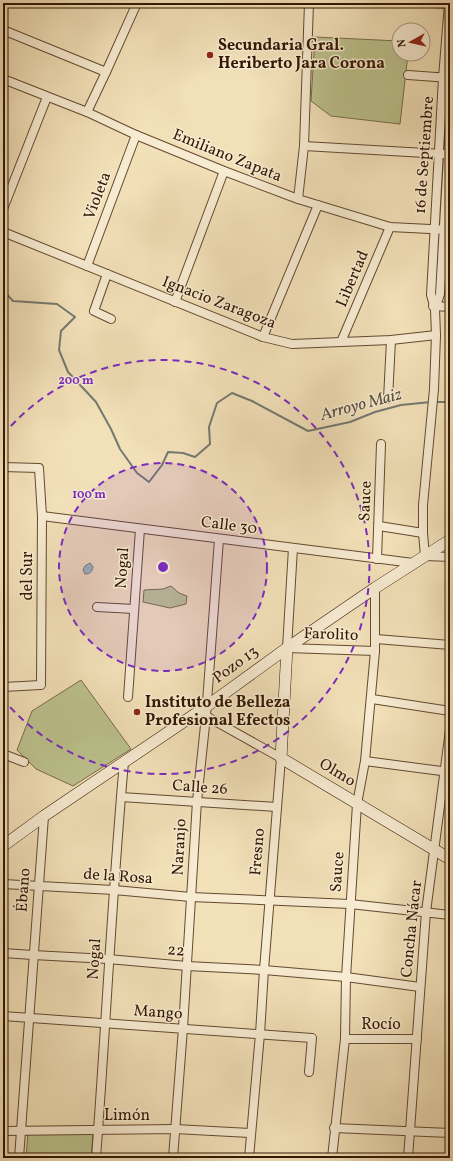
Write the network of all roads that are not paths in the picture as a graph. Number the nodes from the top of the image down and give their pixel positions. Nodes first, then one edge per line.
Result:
1 (135, 3) edge
2 (309, 3) edge
3 (432, 3) edge
4 (450, 4) edge
5 (3, 30) edge
6 (106, 72) junction
7 (408, 75) dead end
8 (447, 78) edge
9 (3, 79) edge
10 (47, 97) junction
11 (87, 112) junction
12 (450, 123) edge
13 (136, 135) junction
14 (304, 146) junction
15 (439, 154) junction
16 (449, 154) edge
17 (224, 171) junction
18 (298, 199) junction
19 (318, 206) junction
20 (3, 209) edge
21 (390, 227) junction
22 (434, 230) junction
23 (446, 230) edge
24 (3, 232) edge
25 (87, 266) junction
26 (107, 274) junction
27 (175, 302) junction
28 (435, 307) junction
29 (450, 307) edge
30 (111, 319) dead end
31 (436, 335) junction
32 (263, 338) junction
33 (391, 340) junction
34 (341, 342) junction
35 (388, 399) dead end
36 (381, 444) dead end
37 (3, 467) edge
38 (42, 516) junction
39 (379, 526) junction
40 (140, 529) junction
41 (423, 533) junction
42 (219, 539) junction
43 (450, 540) edge
44 (293, 548) junction
45 (425, 556) junction
46 (450, 557) edge
47 (377, 559) junction
48 (413, 563) junction
49 (375, 588) junction
50 (98, 607) dead end
51 (134, 609) junction
52 (376, 639) junction
53 (450, 645) edge
54 (287, 648) junction
55 (375, 651) junction
56 (3, 687) edge
57 (128, 697) dead end
58 (372, 699) junction
59 (206, 711) junction
60 (450, 711) edge
61 (450, 730) edge
62 (3, 754) edge
63 (281, 758) junction
64 (365, 760) junction
65 (24, 762) dead end
66 (124, 762) junction
67 (448, 772) edge
68 (121, 797) junction
69 (197, 801) junction
70 (357, 804) junction
71 (277, 807) junction
72 (44, 816) junction
73 (3, 846) edge
74 (435, 849) junction
75 (450, 859) edge
76 (3, 884) edge
77 (38, 886) junction
78 (114, 890) junction
79 (191, 897) junction
80 (270, 900) junction
81 (350, 904) junction
82 (426, 912) junction
83 (450, 915) edge
84 (3, 953) edge
85 (33, 955) junction
86 (108, 959) junction
87 (187, 966) junction
88 (264, 970) junction
89 (346, 977) junction
90 (420, 987) junction
91 (3, 1016) edge
92 (28, 1017) junction
93 (106, 1024) junction
94 (183, 1028) junction
95 (260, 1034) junction
96 (345, 1039) junction
97 (417, 1039) junction
98 (309, 1072) dead end
99 (334, 1128) junction
100 (175, 1129) junction
101 (98, 1130) junction
102 (3, 1131) edge
103 (22, 1131) junction
104 (411, 1132) junction
105 (250, 1133) junction
106 (450, 1133) edge
107 (19, 1158) edge
108 (96, 1158) edge
109 (173, 1158) edge
110 (249, 1158) edge
111 (332, 1158) edge
112 (408, 1158) edge

1 - 6 street
2 - 14 street
3 - 4 street
4 - 8 street, 16 de Septiembre
5 - 6 street
6 - 11 street
7 - 8 street
8 - 15 street, 16 de Septiembre
9 - 10 street, Emiliano Zapata
10 - 11 street, Emiliano Zapata
10 - 20 street
11 - 13 street, Emiliano Zapata
12 - 16 street, 16 de Septiembre
13 - 17 street, Emiliano Zapata
13 - 25 street, Violeta
14 - 15 street
14 - 18 street
15 - 16 street
15 - 22 street, 16 de Septiembre
16 - 23 street, 16 de Septiembre
17 - 18 street, Emiliano Zapata
17 - 27 street
18 - 19 street, Emiliano Zapata
19 - 21 street, Emiliano Zapata
19 - 32 street
21 - 22 street, Emiliano Zapata
21 - 34 street, Libertad
22 - 23 street, Emiliano Zapata
22 - 28 street, 16 de Septiembre
23 - 28 street, 16 de Septiembre
24 - 25 street, Ignacio Zaragoza
25 - 26 street, Ignacio Zaragoza
26 - 27 street, Ignacio Zaragoza
26 - 30 street
27 - 32 street, Ignacio Zaragoza
28 - 29 street
28 - 31 street, 16 de Septiembre
31 - 33 street, Ignacio Zaragoza
31 - 41 street, 16 de Septiembre
32 - 34 street, Ignacio Zaragoza
33 - 34 street, Ignacio Zaragoza
33 - 35 street
36 - 39 street, Sauce
37 - 38 street, del Sur
38 - 40 street, Calle 30
38 - 56 street, del Sur
39 - 41 street
39 - 47 street, Sauce
40 - 42 street, Calle 30
40 - 51 street, Nogal
41 - 45 street, 16 de Septiembre
42 - 44 street, Calle 30
42 - 59 street, Naranjo
43 - 45 main road, Pozo 13
44 - 47 street, Calle 30
44 - 54 street, Fresno
45 - 46 street
45 - 48 main road, Pozo 13
47 - 48 street, Calle 30
48 - 49 main road, Pozo 13
49 - 52 street, Sauce
49 - 54 main road, Pozo 13
50 - 51 street, Nogal
51 - 57 street, Nogal
52 - 53 street
52 - 55 street, Sauce
54 - 55 street, Farolito
54 - 59 main road, Pozo 13
54 - 63 main road, Fresno
55 - 58 street, Sauce
58 - 60 street
58 - 64 street, Sauce
59 - 63 street, Olmo
59 - 66 main road, Pozo 13
59 - 69 street, Naranjo
61 - 67 street, Concha Nácar
62 - 65 street
63 - 70 main road, Olmo
63 - 71 street, Fresno
64 - 67 street
64 - 70 street, Sauce
66 - 68 street, Nogal
66 - 72 main road, Pozo 13
67 - 74 street, Concha Nácar
68 - 69 street, Calle 26
68 - 78 street, Nogal
69 - 71 street, Calle 26
69 - 79 street, Naranjo
70 - 74 main road, Olmo
70 - 81 street, Sauce
71 - 80 street, Fresno
72 - 73 main road, Pozo 13
72 - 77 street, Ébano
74 - 75 main road, Olmo
74 - 82 street, Concha Nácar
76 - 77 street, de la Rosa
77 - 78 street, de la Rosa
77 - 85 street, Ébano
78 - 79 street, de la Rosa
78 - 86 street, Nogal
79 - 80 street, de la Rosa
79 - 87 street, Naranjo
80 - 81 street, de la Rosa
80 - 88 street, Fresno
81 - 82 street, de la Rosa
81 - 89 street, Sauce
82 - 83 street, de la Rosa
82 - 90 street, Concha Nácar
84 - 85 street, 22
85 - 86 street, 22
85 - 92 street, Ébano
86 - 87 street, 22
86 - 93 street, Nogal
87 - 88 street, 22
87 - 94 street, Naranjo
88 - 89 street, 22
88 - 95 street, Fresno
89 - 90 street, 22
89 - 96 street, Sauce
90 - 97 street, Concha Nácar
91 - 92 street, Mango
92 - 93 street, Mango
92 - 103 street, Ébano
93 - 94 street, Mango
93 - 101 street, Nogal
94 - 95 street, Mango
94 - 100 street, Naranjo
95 - 98 street, Mango
95 - 105 street, Fresno
96 - 97 street, Rocío
96 - 99 street, Sauce
97 - 104 street, Concha Nácar
99 - 104 street
99 - 111 street, Sauce
100 - 101 street, Limón
100 - 105 street, Limón
100 - 109 street, Naranjo
101 - 103 street, Limón
101 - 108 street, Nogal
102 - 103 street, Limón
103 - 107 street, Ébano
104 - 106 street
104 - 112 street, Concha Nácar
105 - 110 street, Fresno

